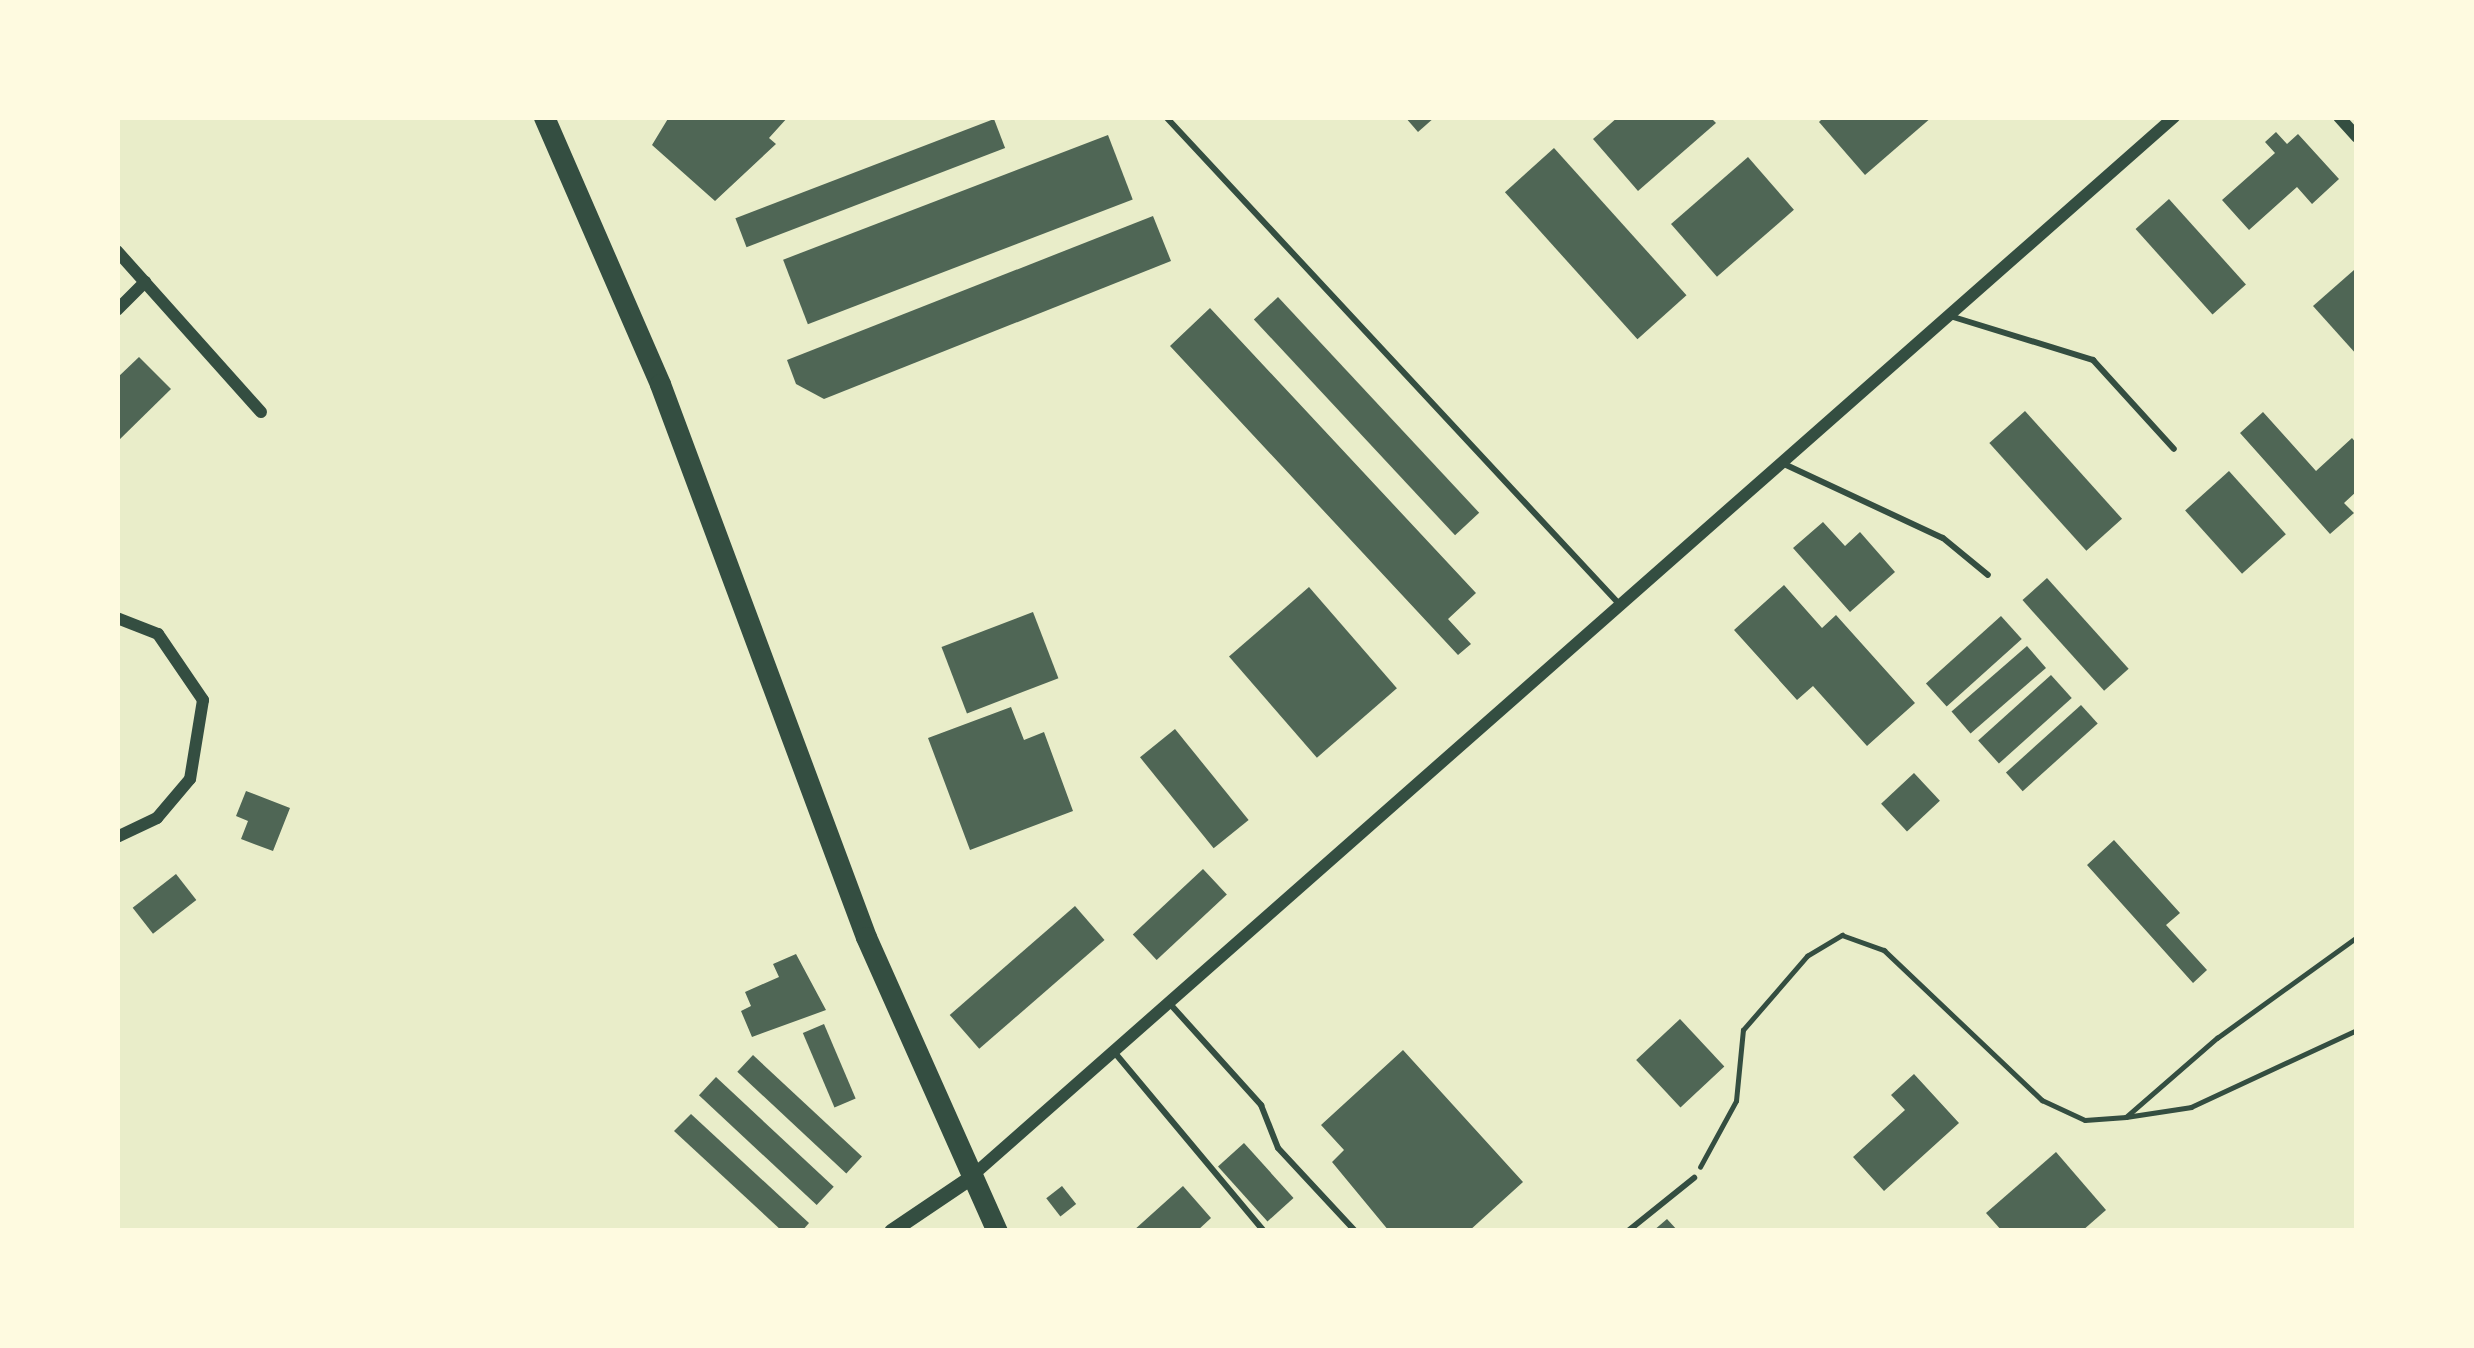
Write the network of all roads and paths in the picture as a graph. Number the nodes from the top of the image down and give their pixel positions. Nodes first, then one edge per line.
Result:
1 (544, 117) edge
2 (1166, 117) edge
3 (2174, 117) edge
4 (2339, 117) edge
5 (2357, 137) edge
6 (117, 251) edge
7 (145, 283) junction
8 (117, 310) edge
9 (1951, 316) junction
10 (260, 412) dead end
11 (2174, 449) dead end
12 (1784, 464) junction
13 (1988, 575) dead end
14 (1622, 607) junction
15 (117, 618) edge
16 (117, 837) edge
17 (2357, 937) edge
18 (1171, 1005) junction
19 (2357, 1030) edge
20 (1115, 1053) junction
21 (2126, 1117) junction
22 (971, 1177) junction
23 (1694, 1178) joint
24 (891, 1231) edge
25 (997, 1231) edge
26 (1264, 1231) edge
27 (1355, 1231) edge
28 (1628, 1231) edge
29 (2136, 1231) edge
30 (2173, 1231) edge

1 - 22 highway
2 - 14 lane
3 - 9 street
4 - 5 street
6 - 7 street
7 - 8 street
7 - 10 street
9 - 11 lane
9 - 12 street
12 - 13 lane
12 - 14 street
14 - 18 street
15 - 16 street
17 - 21 path
18 - 20 street
18 - 27 lane
19 - 21 path
20 - 22 street
20 - 26 lane
21 - 23 path
22 - 24 street
22 - 25 highway
23 - 28 lane
29 - 30 lane

